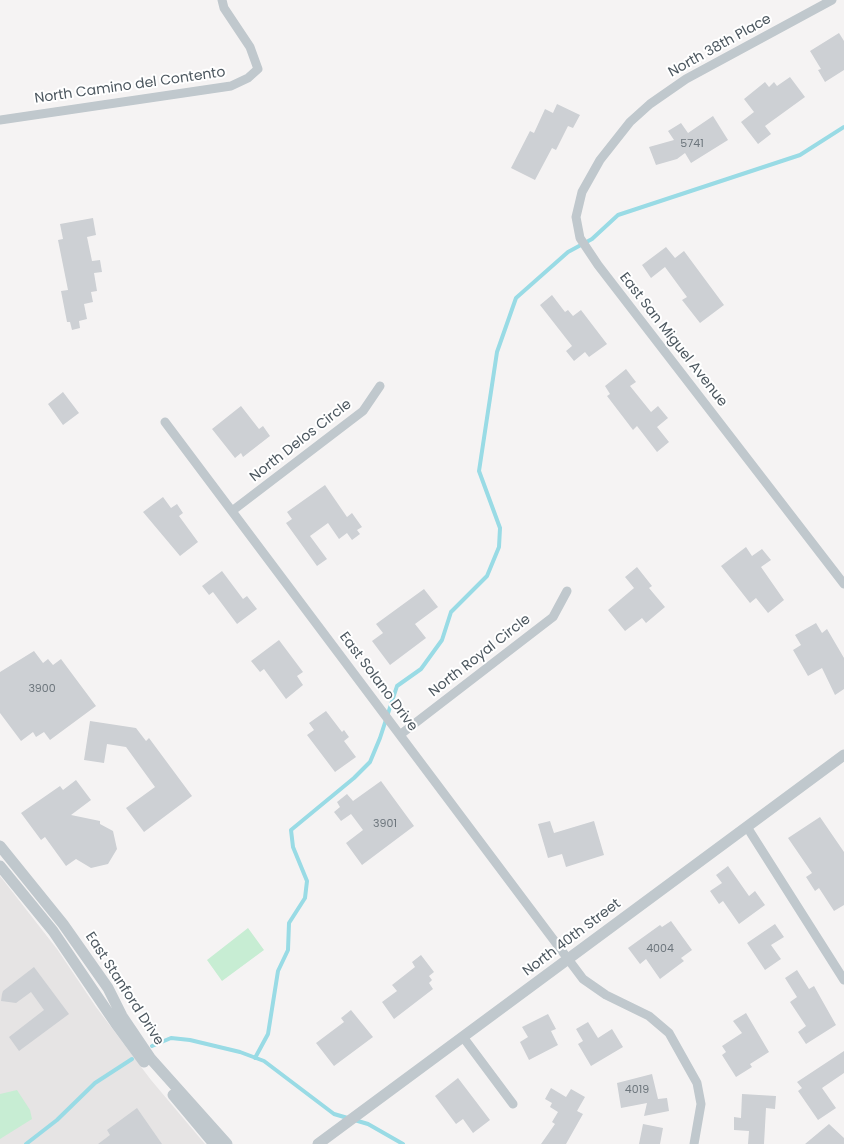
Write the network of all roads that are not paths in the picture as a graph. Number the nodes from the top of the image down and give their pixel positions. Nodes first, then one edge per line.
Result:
1 (222, 0) edge
2 (832, 0) edge
3 (650, 104) joint
4 (0, 120) edge
5 (380, 386) dead end
6 (165, 422) dead end
7 (232, 511) junction
8 (844, 584) edge
9 (567, 591) dead end
10 (401, 734) junction
11 (844, 756) edge
12 (747, 827) junction
13 (0, 846) edge
14 (0, 866) edge
15 (570, 959) junction
16 (844, 980) edge
17 (463, 1037) junction
18 (513, 1104) dead end
19 (214, 1144) edge
20 (227, 1144) edge
21 (318, 1144) edge
22 (694, 1144) edge

1 - 4 street, North Camino del Contento
2 - 3 street, North 38th Place
3 - 8 street, East San Miguel Avenue
5 - 7 street, North Delos Circle
6 - 7 street, East Solano Drive
7 - 10 street, East Solano Drive
9 - 10 street, North Royal Circle
10 - 15 street, East Solano Drive
11 - 12 street, North 40th Street
12 - 15 street, North 40th Street
12 - 16 street
13 - 20 street, East Stanford Drive
14 - 19 street, East Stanford Drive
15 - 17 street, North 40th Street
15 - 22 street
17 - 18 street
17 - 21 street, North 40th Street

